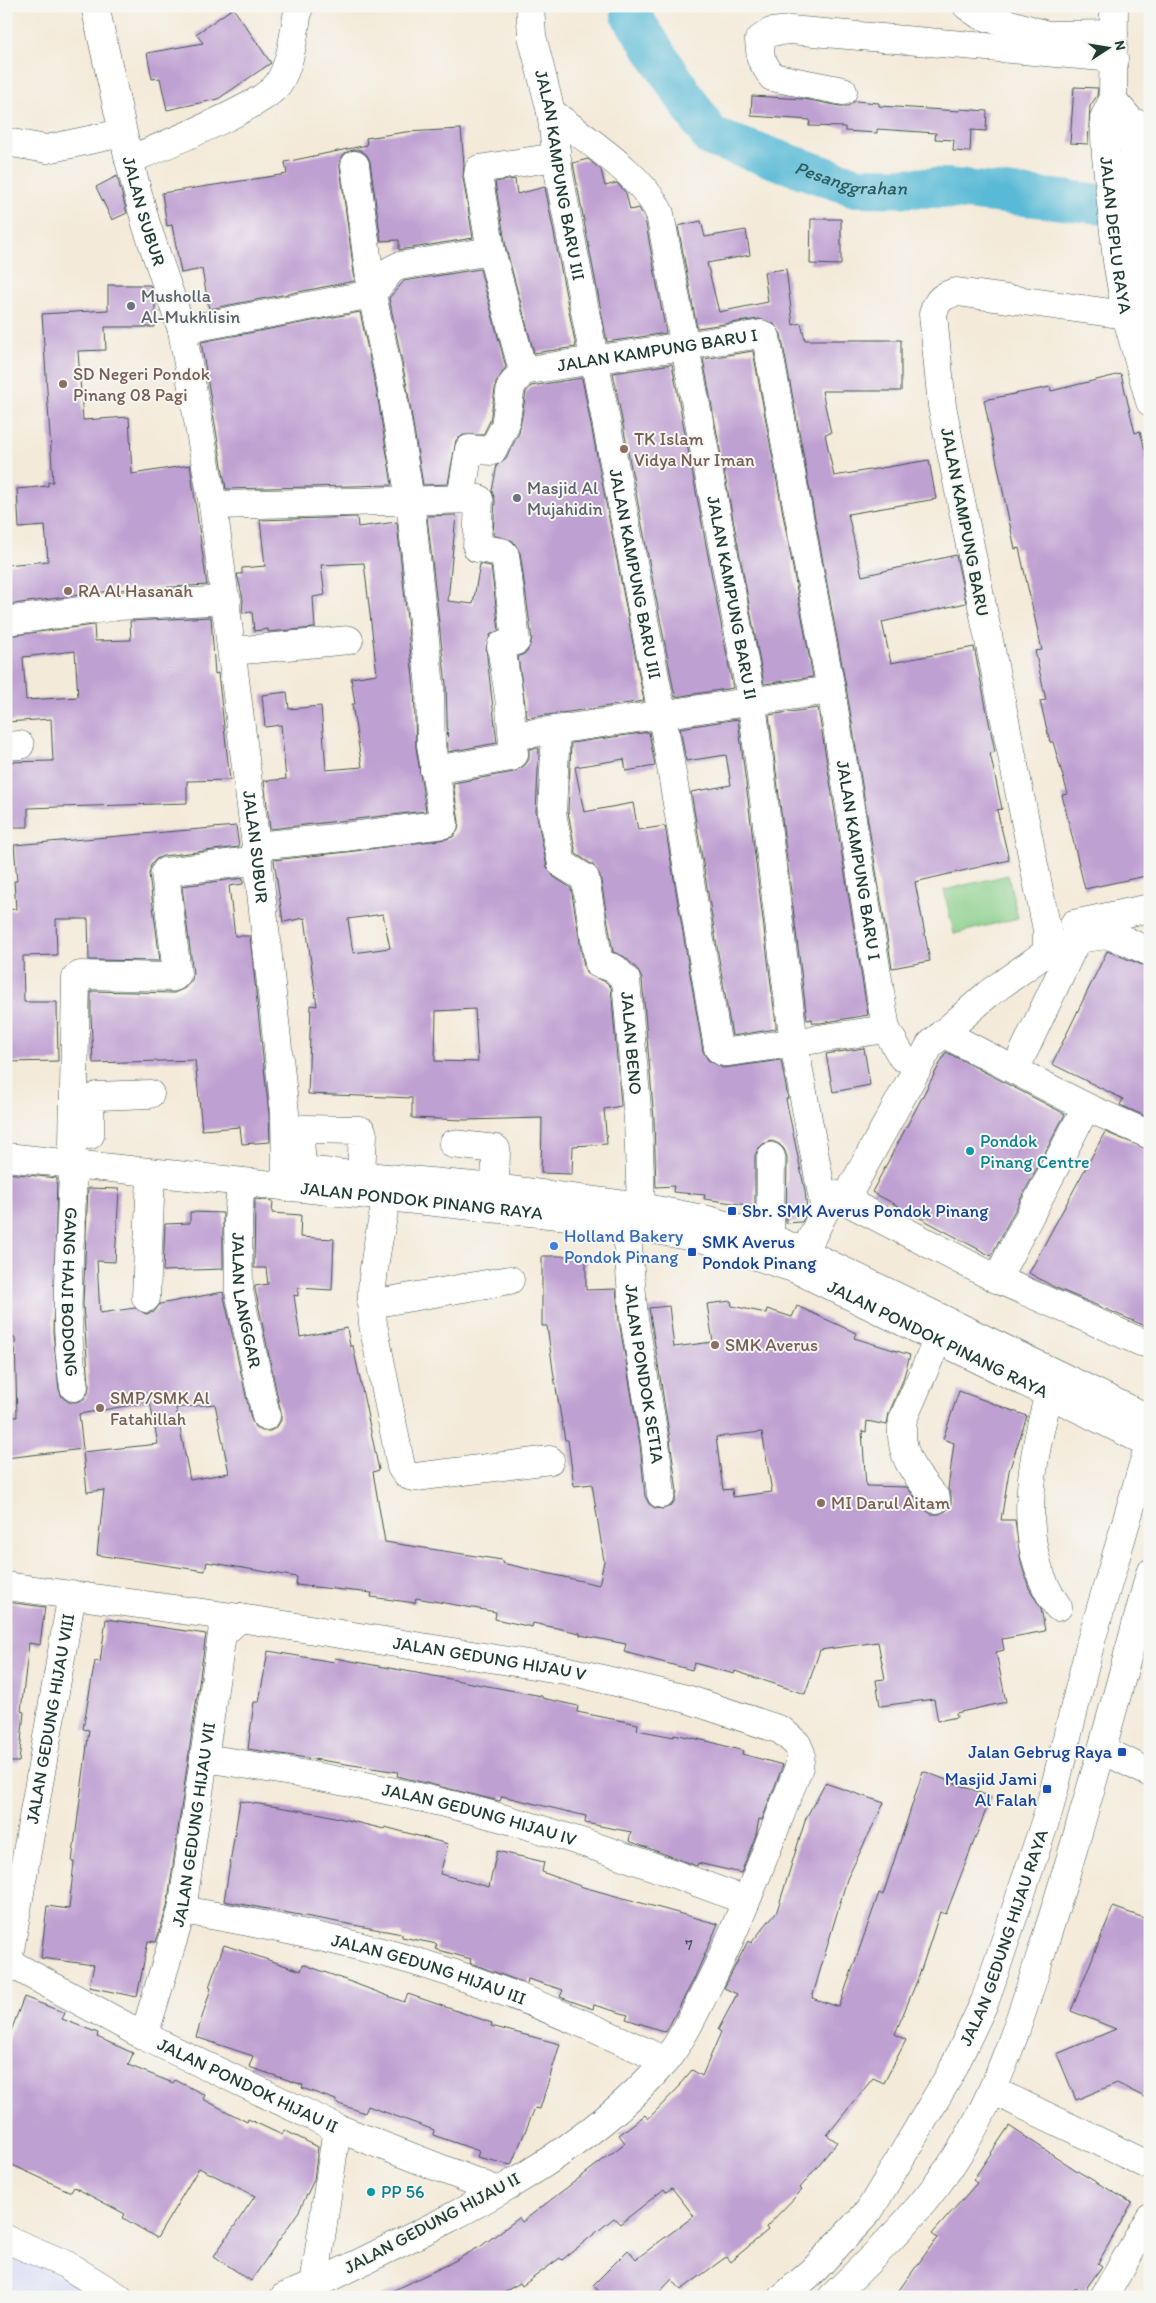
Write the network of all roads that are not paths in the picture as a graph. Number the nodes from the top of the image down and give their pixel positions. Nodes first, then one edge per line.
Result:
1 (95, 6) edge
2 (299, 6) edge
3 (530, 6) edge
4 (967, 6) edge
5 (1114, 6) edge
6 (1114, 46) junction
7 (842, 90) dead end
8 (1108, 109) junction
9 (550, 112) junction
10 (1140, 124) edge
11 (122, 133) junction
12 (6, 142) edge
13 (556, 157) junction
14 (129, 160) junction
15 (355, 165) dead end
16 (491, 251) junction
17 (1129, 259) junction
18 (372, 294) junction
19 (1143, 315) edge
20 (182, 330) junction
21 (685, 347) junction
22 (596, 360) junction
23 (523, 371) junction
24 (1150, 402) edge
25 (470, 499) junction
26 (410, 500) junction
27 (213, 505) junction
28 (227, 600) junction
29 (6, 621) edge
30 (348, 640) dead end
31 (233, 650) junction
32 (831, 690) junction
33 (752, 703) junction
34 (662, 714) junction
35 (556, 730) junction
36 (513, 736) junction
37 (434, 770) junction
38 (257, 853) junction
39 (1150, 908) edge
40 (1077, 939) junction
41 (1047, 941) junction
42 (1150, 952) edge
43 (886, 1029) junction
44 (943, 1033) junction
45 (794, 1044) junction
46 (902, 1057) junction
47 (1015, 1070) junction
48 (150, 1094) dead end
49 (1086, 1106) junction
50 (1150, 1135) edge
51 (6, 1138) edge
52 (453, 1144) dead end
53 (79, 1152) junction
54 (6, 1157) edge
55 (771, 1157) dead end
56 (151, 1173) junction
57 (362, 1174) junction
58 (292, 1175) junction
59 (241, 1182) junction
60 (495, 1188) junction
61 (386, 1196) junction
62 (825, 1211) junction
63 (642, 1217) junction
64 (770, 1238) junction
65 (800, 1260) junction
66 (998, 1279) junction
67 (510, 1280) dead end
68 (146, 1298) dead end
69 (371, 1304) junction
70 (938, 1339) junction
71 (1150, 1344) edge
72 (74, 1387) dead end
73 (1049, 1394) junction
74 (266, 1416) dead end
75 (1149, 1437) edge
76 (550, 1460) dead end
77 (661, 1494) dead end
78 (936, 1499) dead end
79 (1150, 1573) edge
80 (6, 1586) edge
81 (72, 1594) junction
82 (1058, 1607) dead end
83 (240, 1618) junction
84 (1103, 1750) junction
85 (204, 1758) junction
86 (1150, 1773) edge
87 (1049, 1810) junction
88 (1084, 1816) junction
89 (746, 1901) junction
90 (182, 1910) junction
91 (7, 1961) edge
92 (144, 2036) junction
93 (665, 2061) junction
94 (992, 2090) junction
95 (337, 2128) junction
96 (1150, 2166) edge
97 (499, 2191) junction
98 (1149, 2221) edge
99 (6, 2240) edge
100 (314, 2284) junction
101 (109, 2294) edge
102 (284, 2297) edge
103 (783, 2297) edge
104 (832, 2297) edge
105 (1104, 2297) edge

1 - 11 street
2 - 14 street, JALAN SUBUR
3 - 9 street, JALAN KAMPUNG BARU III
4 - 6 street
5 - 6 street, JALAN DEPLU RAYA
6 - 7 street
6 - 8 street, JALAN DEPLU RAYA
8 - 10 street, JALAN DEPLU RAYA
8 - 17 street, JALAN DEPLU RAYA
9 - 13 street, JALAN KAMPUNG BARU III
9 - 21 street, JALAN KAMPUNG BARU II
10 - 17 street, JALAN DEPLU RAYA
11 - 12 street
11 - 14 street
13 - 16 street
13 - 22 street, JALAN KAMPUNG BARU III
14 - 20 street, JALAN SUBUR
15 - 18 street
16 - 18 street
16 - 23 street
17 - 19 street, JALAN DEPLU RAYA
18 - 20 street
18 - 26 street
19 - 24 street, JALAN DEPLU RAYA
19 - 41 street, JALAN KAMPUNG BARU
20 - 27 street, JALAN SUBUR
21 - 22 street, JALAN KAMPUNG BARU I
21 - 32 street, JALAN KAMPUNG BARU I
21 - 33 street, JALAN KAMPUNG BARU II
22 - 23 street, JALAN KAMPUNG BARU I
22 - 34 street, JALAN KAMPUNG BARU III
23 - 25 street
25 - 26 street
25 - 36 street
26 - 27 street
26 - 37 street
27 - 28 street, JALAN SUBUR
28 - 29 street
28 - 31 street, JALAN SUBUR
30 - 31 street
31 - 38 street, JALAN SUBUR
32 - 33 street
32 - 43 street, JALAN KAMPUNG BARU I
33 - 34 street
33 - 45 street, JALAN KAMPUNG BARU II
34 - 35 street
34 - 45 street, JALAN KAMPUNG BARU III
35 - 36 street
35 - 63 street, JALAN BENO
36 - 37 street
37 - 38 street
38 - 53 street
38 - 58 street, JALAN SUBUR
39 - 41 street
40 - 41 street
40 - 42 street
40 - 47 street
41 - 44 street
41 - 46 street
43 - 45 street
43 - 46 street
44 - 47 street
44 - 66 street
45 - 62 street
46 - 62 street
47 - 49 street
48 - 53 street
49 - 50 street
49 - 66 street
51 - 53 street, JALAN PONDOK PINANG RAYA
52 - 60 street
53 - 54 street, JALAN PONDOK PINANG RAYA
53 - 56 street, JALAN PONDOK PINANG RAYA
53 - 58 street, JALAN PONDOK PINANG RAYA
53 - 72 street, GANG HAJI BODONG
55 - 64 street
56 - 59 street, JALAN PONDOK PINANG RAYA
56 - 68 street
57 - 58 street, JALAN PONDOK PINANG RAYA
57 - 58 street
57 - 60 street, JALAN PONDOK PINANG RAYA
58 - 59 street, JALAN PONDOK PINANG RAYA
58 - 61 street, JALAN PONDOK PINANG RAYA
59 - 74 street, JALAN LANGGAR
60 - 63 street, JALAN PONDOK PINANG RAYA
61 - 63 street, JALAN PONDOK PINANG RAYA
61 - 69 street
62 - 65 street
63 - 64 street, JALAN PONDOK PINANG RAYA
63 - 65 street, JALAN PONDOK PINANG RAYA
63 - 77 street, JALAN PONDOK SETIA
64 - 65 street, JALAN PONDOK PINANG RAYA
65 - 70 street, JALAN PONDOK PINANG RAYA
65 - 75 street, JALAN PONDOK PINANG RAYA
66 - 71 street
67 - 69 street
69 - 76 street
70 - 73 street, JALAN PONDOK PINANG RAYA
70 - 78 street
73 - 75 street, JALAN PONDOK PINANG RAYA
73 - 82 street
75 - 87 street, JALAN GEDUNG HIJAU RAYA
79 - 84 street, JALAN GEDUNG HIJAU RAYA
80 - 81 street, JALAN GEDUNG HIJAU V
81 - 83 street, JALAN GEDUNG HIJAU V
81 - 91 street, JALAN GEDUNG HIJAU VIII
83 - 85 street, JALAN GEDUNG HIJAU VII
83 - 89 street, JALAN GEDUNG HIJAU V
84 - 86 street
84 - 88 street, JALAN GEDUNG HIJAU RAYA
85 - 89 street, JALAN GEDUNG HIJAU IV
85 - 90 street, JALAN GEDUNG HIJAU VII
87 - 88 street
87 - 103 street, JALAN GEDUNG HIJAU RAYA
88 - 94 street, JALAN GEDUNG HIJAU RAYA
89 - 93 street, JALAN GEDUNG HIJAU II
90 - 92 street, JALAN GEDUNG HIJAU VII
90 - 93 street, JALAN GEDUNG HIJAU III
91 - 92 street, JALAN PONDOK HIJAU II
92 - 95 street, JALAN PONDOK HIJAU II
93 - 97 street, JALAN GEDUNG HIJAU II
94 - 96 street
94 - 104 street, JALAN GEDUNG HIJAU RAYA
95 - 97 street, JALAN PONDOK HIJAU II
95 - 100 street
97 - 100 street, JALAN GEDUNG HIJAU II
98 - 105 street
99 - 101 street
100 - 102 street, JALAN GEDUNG HIJAU II

